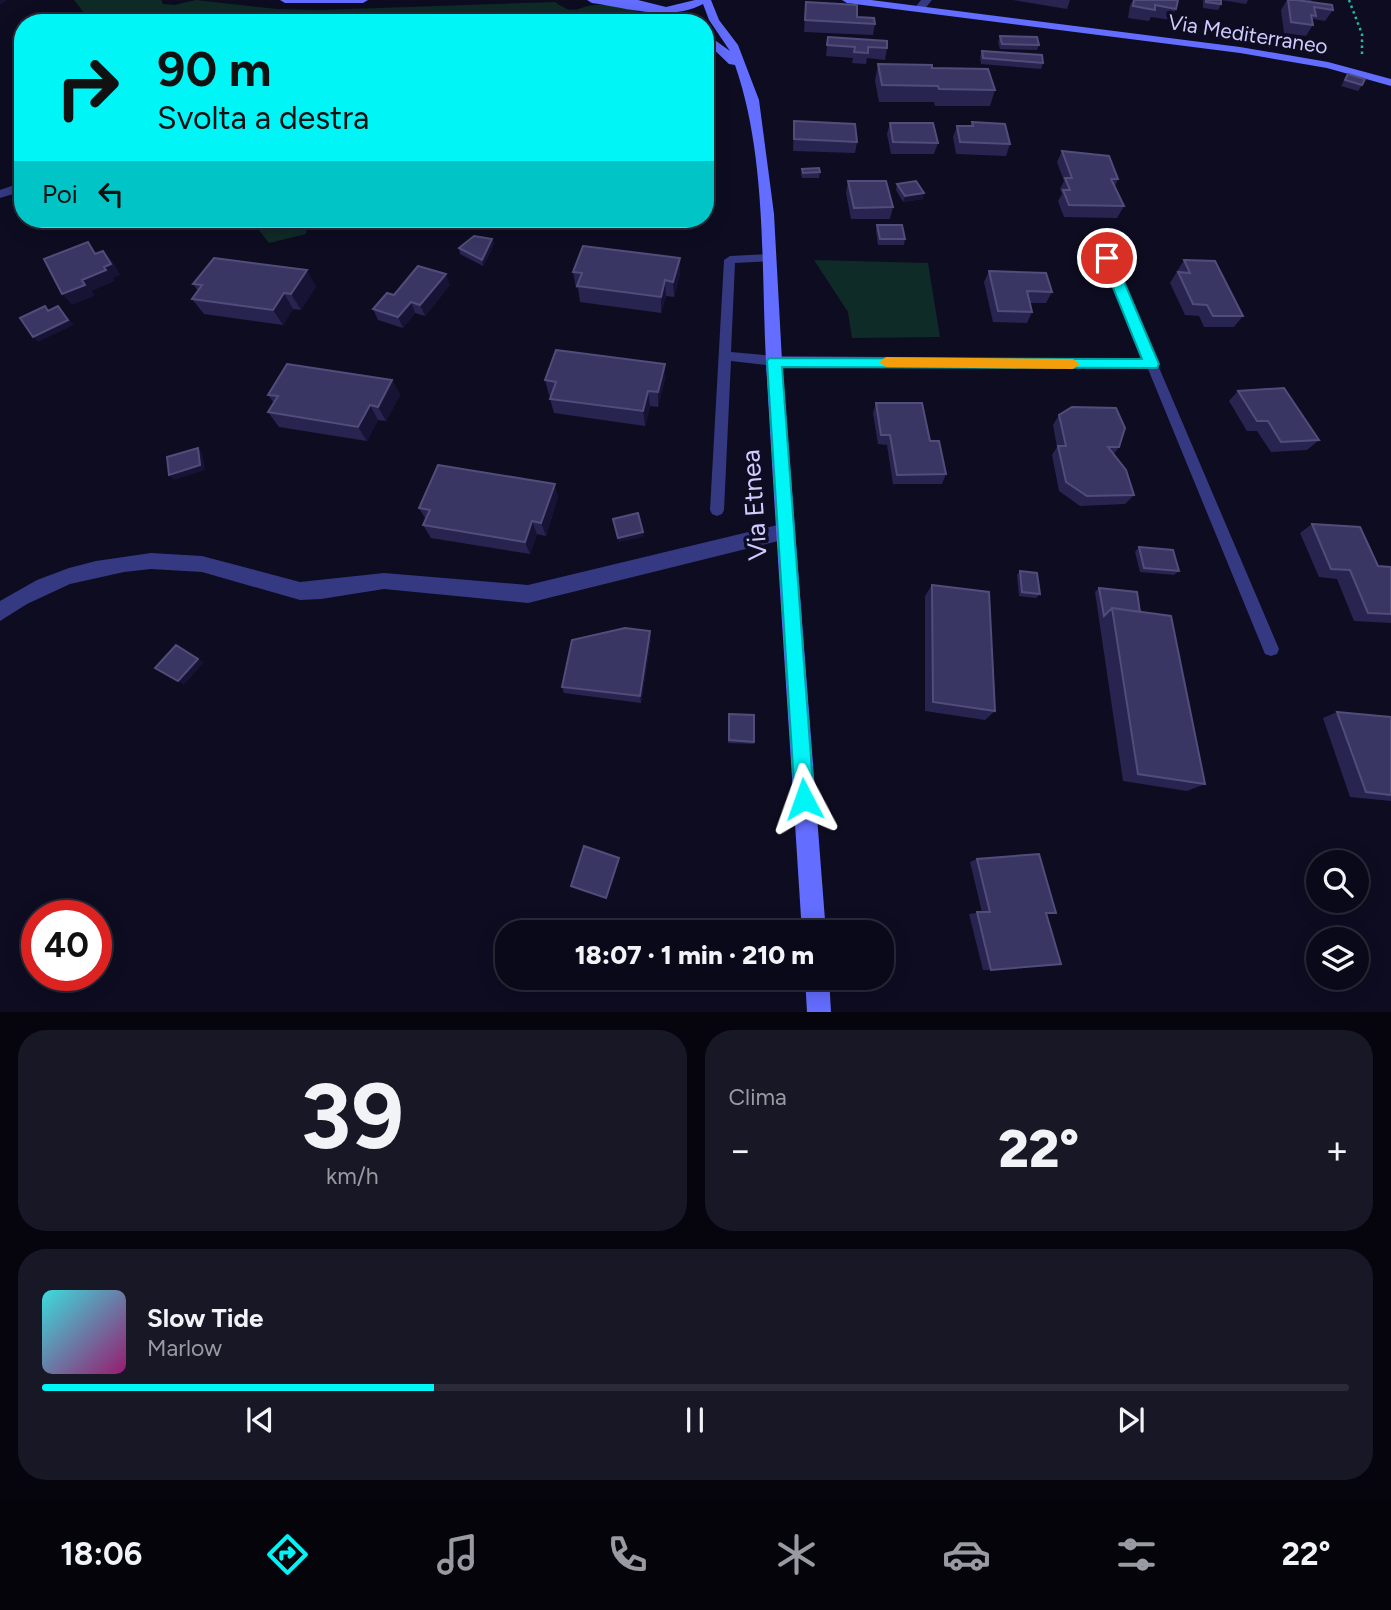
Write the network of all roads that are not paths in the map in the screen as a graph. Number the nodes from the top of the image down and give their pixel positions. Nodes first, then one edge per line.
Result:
1 (285, 0) edge
2 (363, 0) edge
3 (592, 0) edge
4 (630, 0) edge
5 (705, 0) edge
6 (847, 0) edge
7 (923, 4) edge
8 (645, 7) junction
9 (660, 14) edge
10 (714, 20) edge
11 (714, 43) edge
12 (744, 75) junction
13 (1391, 83) edge
14 (769, 258) junction
15 (1107, 258) dead end
16 (725, 356) junction
17 (774, 361) junction
18 (1152, 364) junction
19 (717, 510) dead end
20 (786, 531) junction
21 (0, 612) edge
22 (1271, 649) dead end
23 (813, 920) edge
24 (818, 990) edge
25 (819, 1012) edge

1 - 2 street
3 - 8 street
4 - 8 street
5 - 8 street
6 - 7 street, Via Mediterraneo
7 - 13 street, Via Mediterraneo
8 - 9 street
10 - 12 street, Via Etnea
11 - 12 street
12 - 14 street, Via Etnea
14 - 16 lane
14 - 17 street, Via Etnea
15 - 18 lane
16 - 17 lane
16 - 19 lane
17 - 18 lane
17 - 20 street, Via Etnea
18 - 22 lane
20 - 21 street
20 - 23 street, Via Etnea
24 - 25 street

